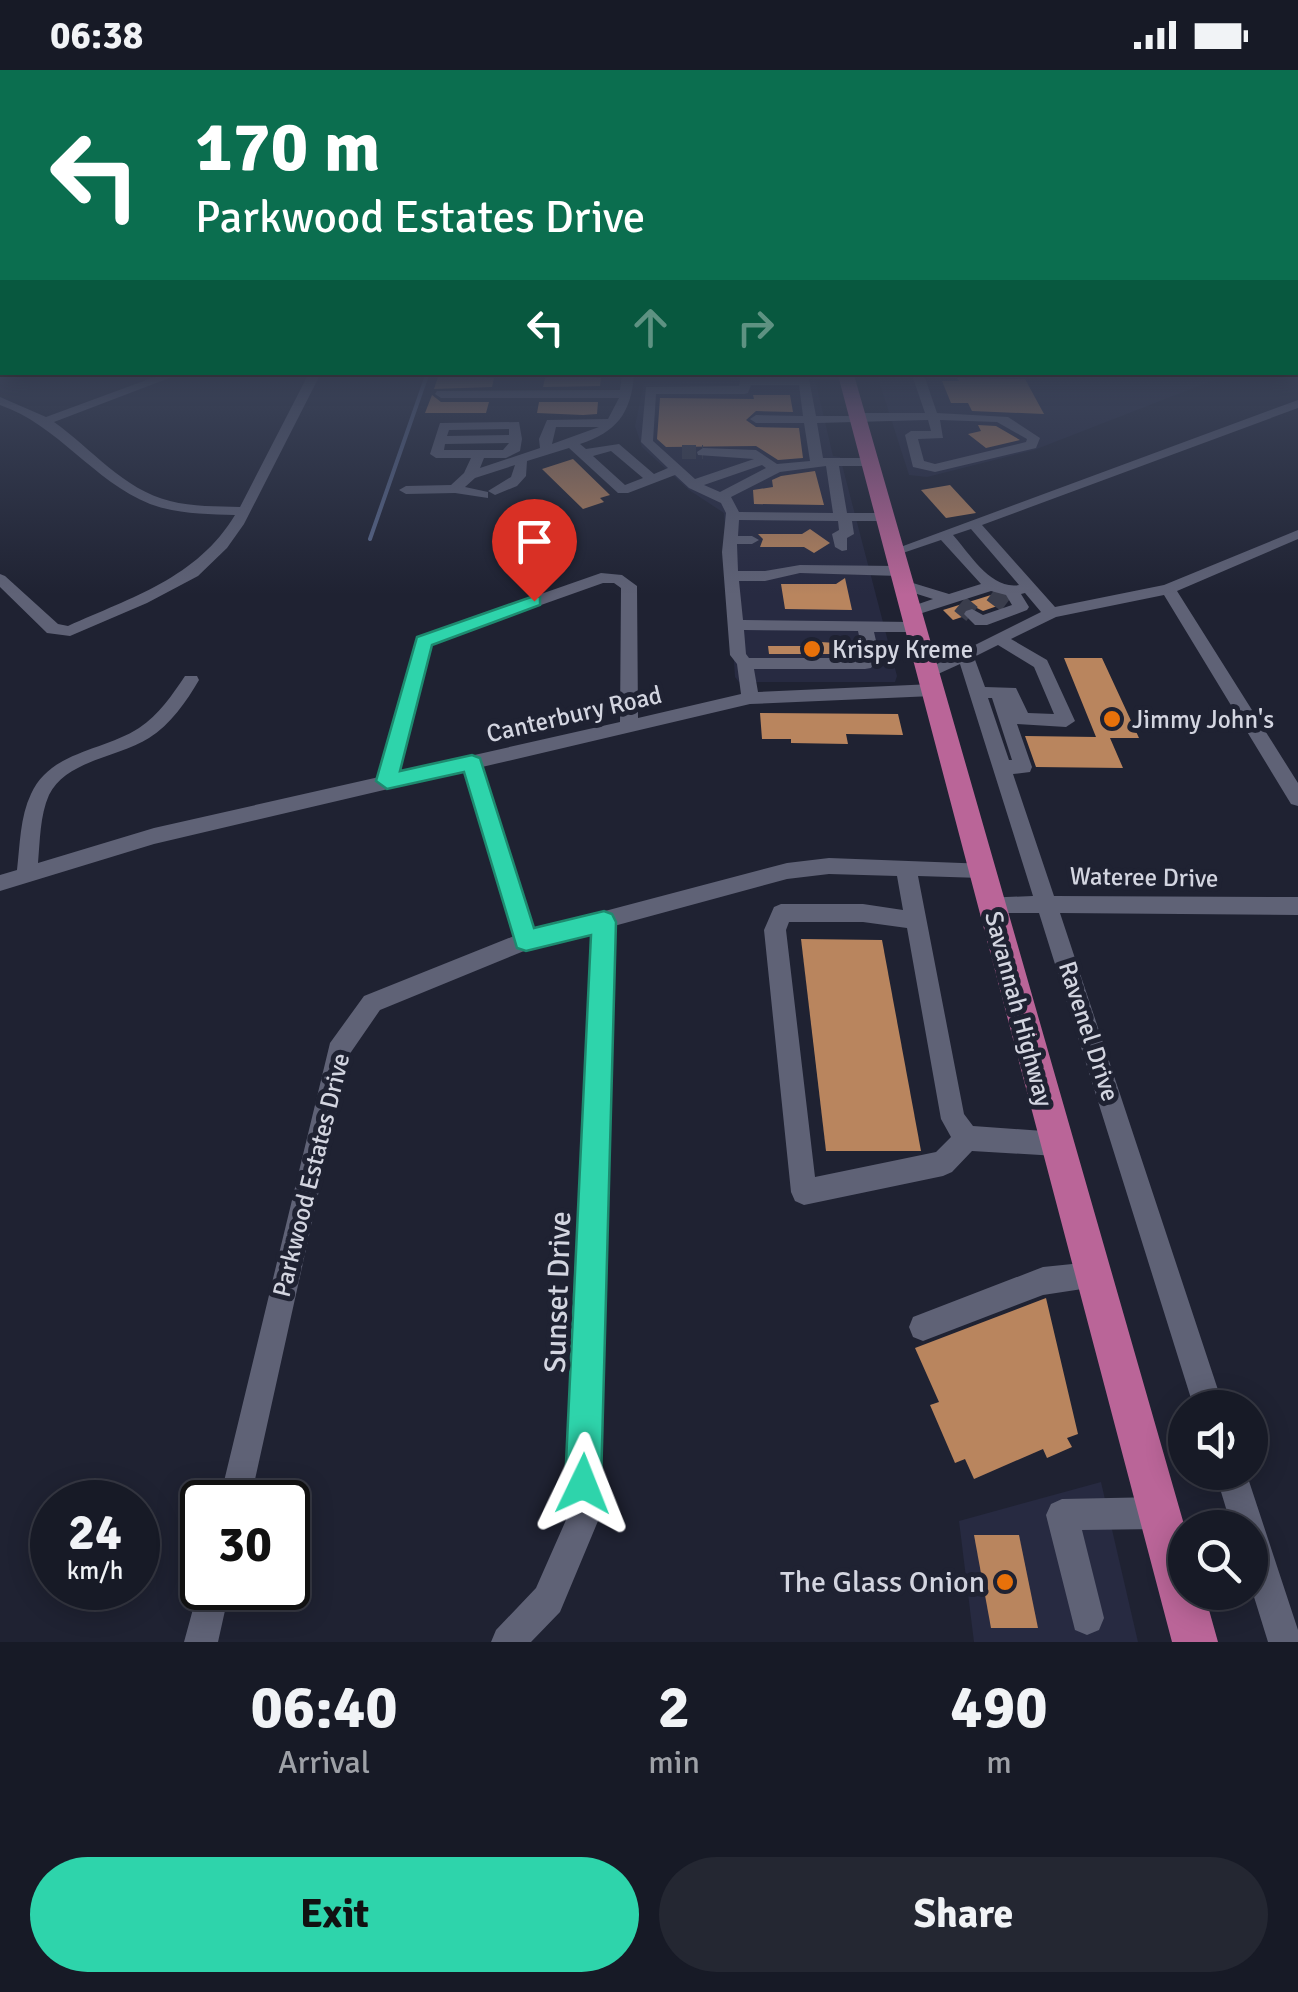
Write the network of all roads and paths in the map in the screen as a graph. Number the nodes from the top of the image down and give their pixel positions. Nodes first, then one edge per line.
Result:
1 (79, 448) edge
2 (276, 448) edge
3 (437, 448) edge
4 (514, 448) edge
5 (571, 448) edge
6 (576, 448) edge
7 (616, 448) edge
8 (652, 448) edge
9 (820, 448) edge
10 (866, 448) edge
11 (914, 448) edge
12 (945, 448) edge
13 (1015, 448) edge
14 (1179, 448) edge
15 (548, 450) joint
16 (682, 452) tunnel mouth
17 (703, 452) tunnel mouth
18 (479, 454) junction
19 (656, 454) junction
20 (520, 459) junction
21 (824, 462) junction
22 (870, 462) junction
23 (951, 463) junction
24 (769, 465) junction
25 (676, 470) junction
26 (470, 475) junction
27 (653, 480) junction
28 (693, 484) junction
29 (455, 489) junction
30 (406, 490) dead end
31 (720, 498) junction
32 (243, 511) junction
33 (732, 516) junction
34 (843, 517) junction
35 (884, 517) junction
36 (974, 525) junction
37 (1298, 534) edge
38 (944, 535) junction
39 (729, 540) junction
40 (752, 540) dead end
41 (842, 547) dead end
42 (731, 576) junction
43 (757, 576) junction
44 (0, 579) edge
45 (904, 589) junction
46 (1168, 589) junction
47 (760, 596) dead end
48 (988, 600) junction
49 (1051, 613) junction
50 (736, 625) junction
51 (865, 628) junction
52 (1006, 636) junction
53 (966, 656) junction
54 (745, 663) junction
55 (191, 680) dead end
56 (930, 682) junction
57 (988, 693) junction
58 (750, 698) junction
59 (629, 728) junction
60 (472, 763) junction
61 (387, 781) junction
62 (1298, 799) edge
63 (906, 869) junction
64 (981, 870) junction
65 (26, 876) junction
66 (0, 883) edge
67 (1048, 903) junction
68 (990, 904) junction
69 (1298, 906) edge
70 (915, 920) junction
71 (604, 922) junction
72 (526, 940) junction
73 (967, 1138) junction
74 (1056, 1144) junction
75 (1092, 1276) junction
76 (923, 1327) dead end
77 (1204, 1390) edge
78 (239, 1480) edge
79 (1159, 1514) junction
80 (1268, 1590) edge
81 (209, 1610) edge
82 (1087, 1618) dead end
83 (201, 1642) edge
84 (508, 1642) edge
85 (1195, 1642) edge
86 (1285, 1642) edge

1 - 32 street
2 - 32 street
3 - 18 street
4 - 18 street
5 - 15 street
6 - 27 street
7 - 27 street
8 - 19 street
9 - 21 street
10 - 22 highway, Savannah Highway
11 - 23 street
12 - 23 street
13 - 23 street
14 - 36 street
15 - 20 street
16 - 19 street
17 - 24 street
18 - 26 street
19 - 25 street
20 - 26 street
20 - 29 street
21 - 22 street
21 - 24 street
21 - 34 street
22 - 35 highway, Savannah Highway
24 - 28 street
24 - 31 street
25 - 27 street
25 - 28 street
26 - 29 street
28 - 31 street
29 - 30 street
31 - 33 street
32 - 44 street
33 - 34 street
33 - 39 street
34 - 35 street
34 - 41 street
35 - 45 highway, Savannah Highway
36 - 38 street
36 - 48 street
37 - 46 street
38 - 45 street
38 - 48 street
39 - 40 street
39 - 42 street
42 - 43 street
42 - 50 street
43 - 45 street
43 - 47 street
45 - 48 street
45 - 48 street
45 - 51 street
45 - 56 highway, Savannah Highway
46 - 49 street
46 - 62 street
48 - 49 street
48 - 52 street
49 - 52 street
50 - 51 street
50 - 54 street
51 - 54 street
52 - 53 street
52 - 57 street
53 - 56 street
53 - 57 street, Ravenel Drive
54 - 58 street
55 - 65 street
56 - 58 street, Canterbury Road
56 - 64 highway, Savannah Highway
57 - 67 street, Ravenel Drive
58 - 59 street, Canterbury Road
59 - 60 street, Canterbury Road
59 - 61 street
60 - 61 street, Canterbury Road
60 - 72 street
61 - 65 street, Canterbury Road
63 - 64 street, Parkwood Estates Drive
63 - 70 street
63 - 71 street, Parkwood Estates Drive
64 - 68 highway, Savannah Highway
65 - 66 street, Canterbury Road
67 - 68 street, Wateree Drive
67 - 69 street, Wateree Drive
67 - 77 street, Ravenel Drive
68 - 74 highway, Savannah Highway
70 - 73 street
70 - 73 street
71 - 72 street, Parkwood Estates Drive
71 - 84 street, Sunset Drive
72 - 78 street, Parkwood Estates Drive
73 - 74 street
74 - 75 highway, Savannah Highway
75 - 76 street
75 - 79 highway, Savannah Highway
79 - 82 street
79 - 85 highway, Savannah Highway
80 - 86 street
81 - 83 street

